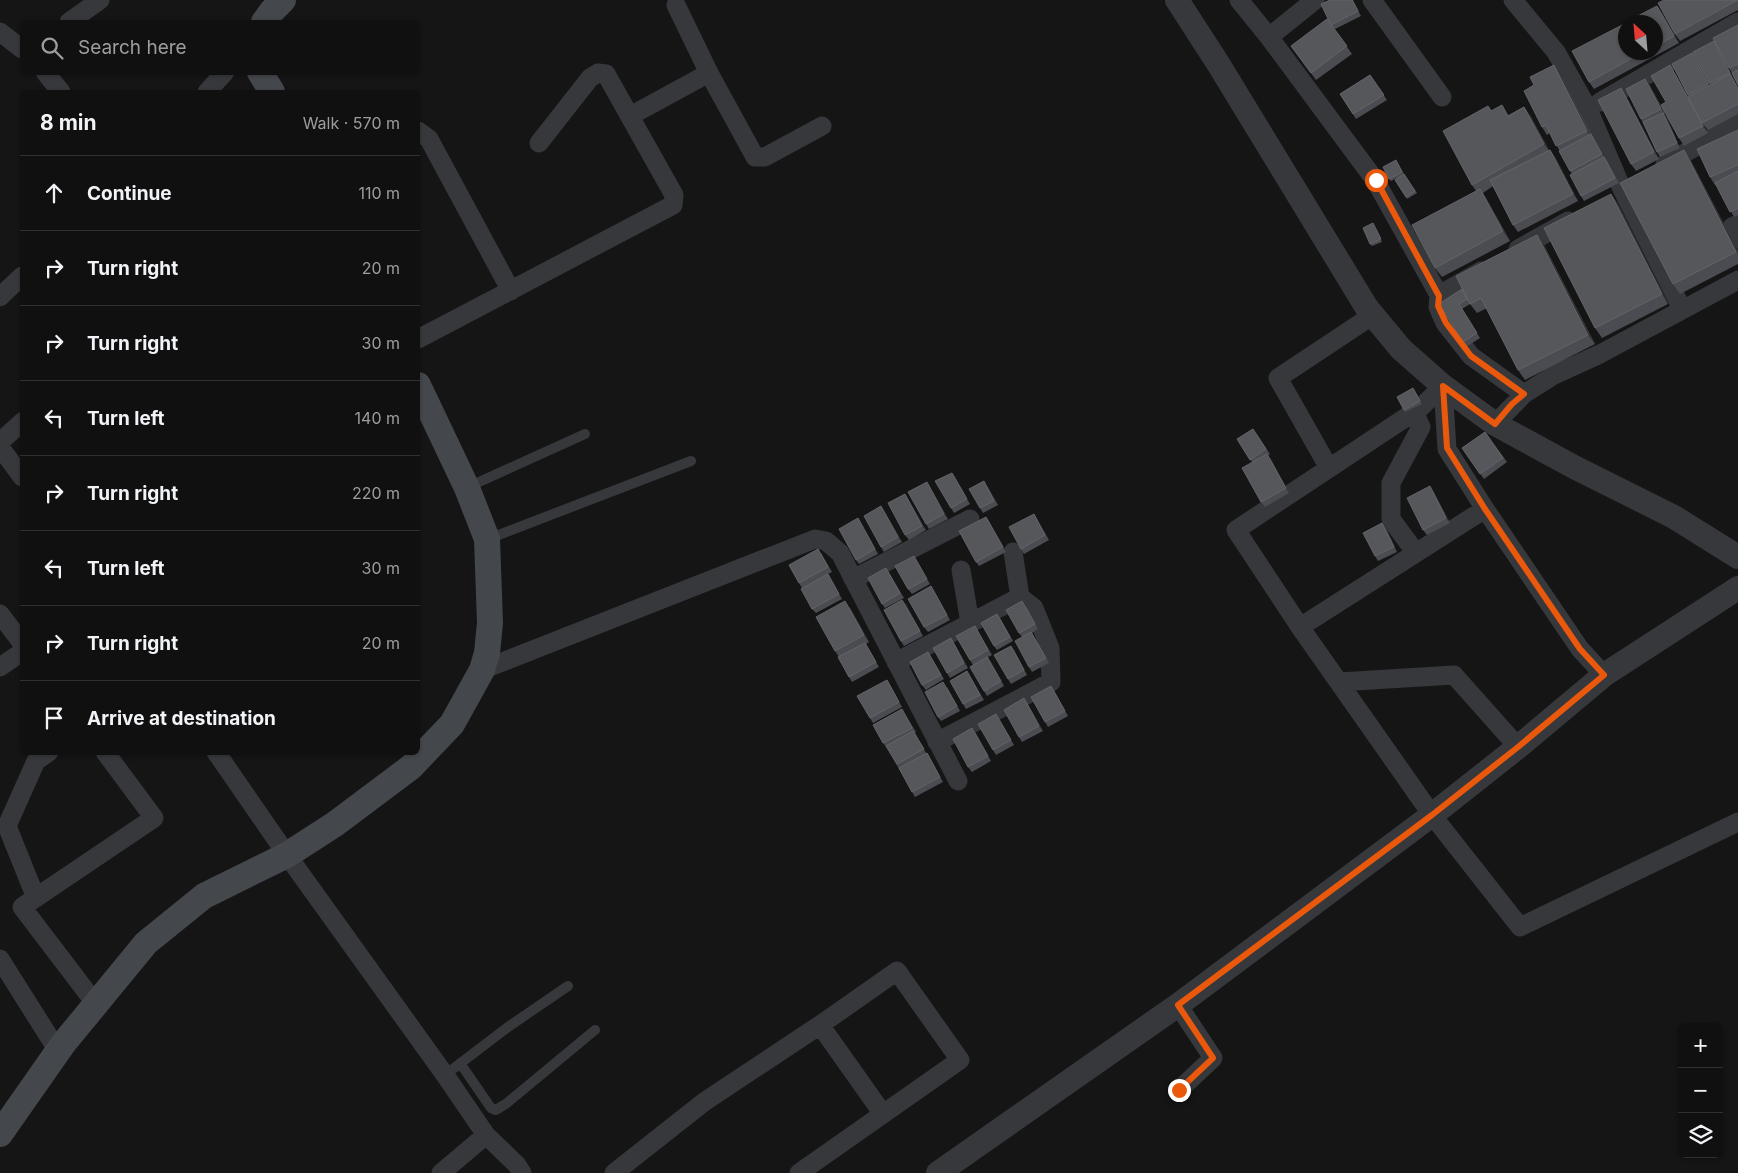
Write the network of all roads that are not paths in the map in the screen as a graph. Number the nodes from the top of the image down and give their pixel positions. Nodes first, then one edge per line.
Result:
1 (100, 0) edge
2 (1178, 0) edge
3 (1239, 0) edge
4 (1315, 0) edge
5 (1372, 0) edge
6 (1513, 0) edge
7 (676, 5) dead end
8 (0, 16) edge
9 (72, 20) edge
10 (1738, 22) edge
11 (1269, 37) junction
12 (11, 40) edge
13 (709, 73) junction
14 (47, 75) edge
15 (221, 75) edge
16 (262, 75) edge
17 (59, 90) edge
18 (209, 90) edge
19 (271, 90) edge
20 (1442, 97) dead end
21 (1588, 109) junction
22 (630, 116) junction
23 (1738, 123) edge
24 (822, 126) dead end
25 (420, 132) edge
26 (539, 143) dead end
27 (1622, 188) junction
28 (1606, 198) edge
29 (1581, 213) edge
30 (1738, 224) edge
31 (1738, 239) edge
32 (20, 278) edge
33 (1738, 280) edge
34 (511, 291) junction
35 (1439, 296) junction
36 (0, 297) edge
37 (1682, 309) junction
38 (1373, 315) junction
39 (420, 338) edge
40 (1443, 386) junction
41 (420, 389) edge
42 (1524, 394) junction
43 (1414, 412) junction
44 (1495, 424) junction
45 (20, 425) edge
46 (585, 434) dead end
47 (2, 453) edge
48 (691, 460) dead end
49 (1329, 468) junction
50 (20, 475) edge
51 (467, 488) junction
52 (1485, 509) junction
53 (970, 518) dead end
54 (486, 539) junction
55 (1013, 552) dead end
56 (1416, 553) junction
57 (1738, 557) edge
58 (961, 570) dead end
59 (853, 579) junction
60 (1738, 588) edge
61 (1020, 597) junction
62 (0, 614) edge
63 (970, 623) junction
64 (1300, 627) junction
65 (20, 640) edge
66 (20, 653) edge
67 (896, 662) junction
68 (0, 667) edge
69 (482, 670) junction
70 (1604, 675) junction
71 (1340, 682) junction
72 (938, 742) junction
73 (1518, 747) junction
74 (45, 755) edge
75 (107, 755) edge
76 (218, 755) edge
77 (958, 780) dead end
78 (1432, 815) junction
79 (1738, 822) edge
80 (287, 855) junction
81 (36, 898) junction
82 (0, 958) edge
83 (568, 986) dead end
84 (95, 1003) junction
85 (1178, 1005) junction
86 (820, 1025) junction
87 (595, 1030) dead end
88 (58, 1050) junction
89 (460, 1064) junction
90 (445, 1075) junction
91 (1179, 1090) dead end
92 (883, 1114) junction
93 (0, 1134) edge
94 (486, 1135) junction
95 (441, 1173) edge
96 (522, 1173) edge
97 (614, 1173) edge
98 (799, 1173) edge
99 (938, 1173) edge

1 - 9 street
2 - 38 street
3 - 11 street
4 - 11 street
5 - 20 street
6 - 21 street
7 - 13 street
8 - 12 street
10 - 21 street
11 - 35 street
13 - 22 street
13 - 24 street
14 - 17 street
15 - 18 street
16 - 19 main road
21 - 27 street
22 - 26 street
22 - 34 street
23 - 27 street
25 - 34 street
27 - 28 street
27 - 37 street
29 - 35 street
30 - 31 street
32 - 36 street
33 - 37 street
34 - 39 street
35 - 42 street
37 - 42 street
38 - 40 street
38 - 49 street
40 - 43 street
40 - 44 street
40 - 52 street
41 - 51 main road
42 - 44 street
43 - 49 street
43 - 56 street
44 - 57 street
45 - 47 street
46 - 51 lane
47 - 50 street
48 - 54 lane
49 - 64 street
51 - 54 main road
52 - 56 street
52 - 70 street
53 - 59 street
54 - 69 main road
55 - 61 street
56 - 64 street
58 - 63 street
59 - 67 street
59 - 69 street
60 - 70 street
61 - 63 street
61 - 72 street
62 - 65 street
63 - 67 street
64 - 71 street
66 - 68 street
67 - 72 street
69 - 80 main road
70 - 73 street
71 - 73 street
71 - 78 street
72 - 77 street
73 - 78 street
74 - 81 street
75 - 81 street
76 - 80 street
78 - 79 street
78 - 85 street
80 - 84 main road
80 - 90 street
81 - 84 street
82 - 88 street
83 - 89 lane
84 - 88 main road
85 - 91 street
85 - 99 street
86 - 92 street
86 - 92 street
86 - 97 street
87 - 89 lane
88 - 93 main road
89 - 90 lane
90 - 94 street
92 - 98 street
94 - 95 street
94 - 96 street

